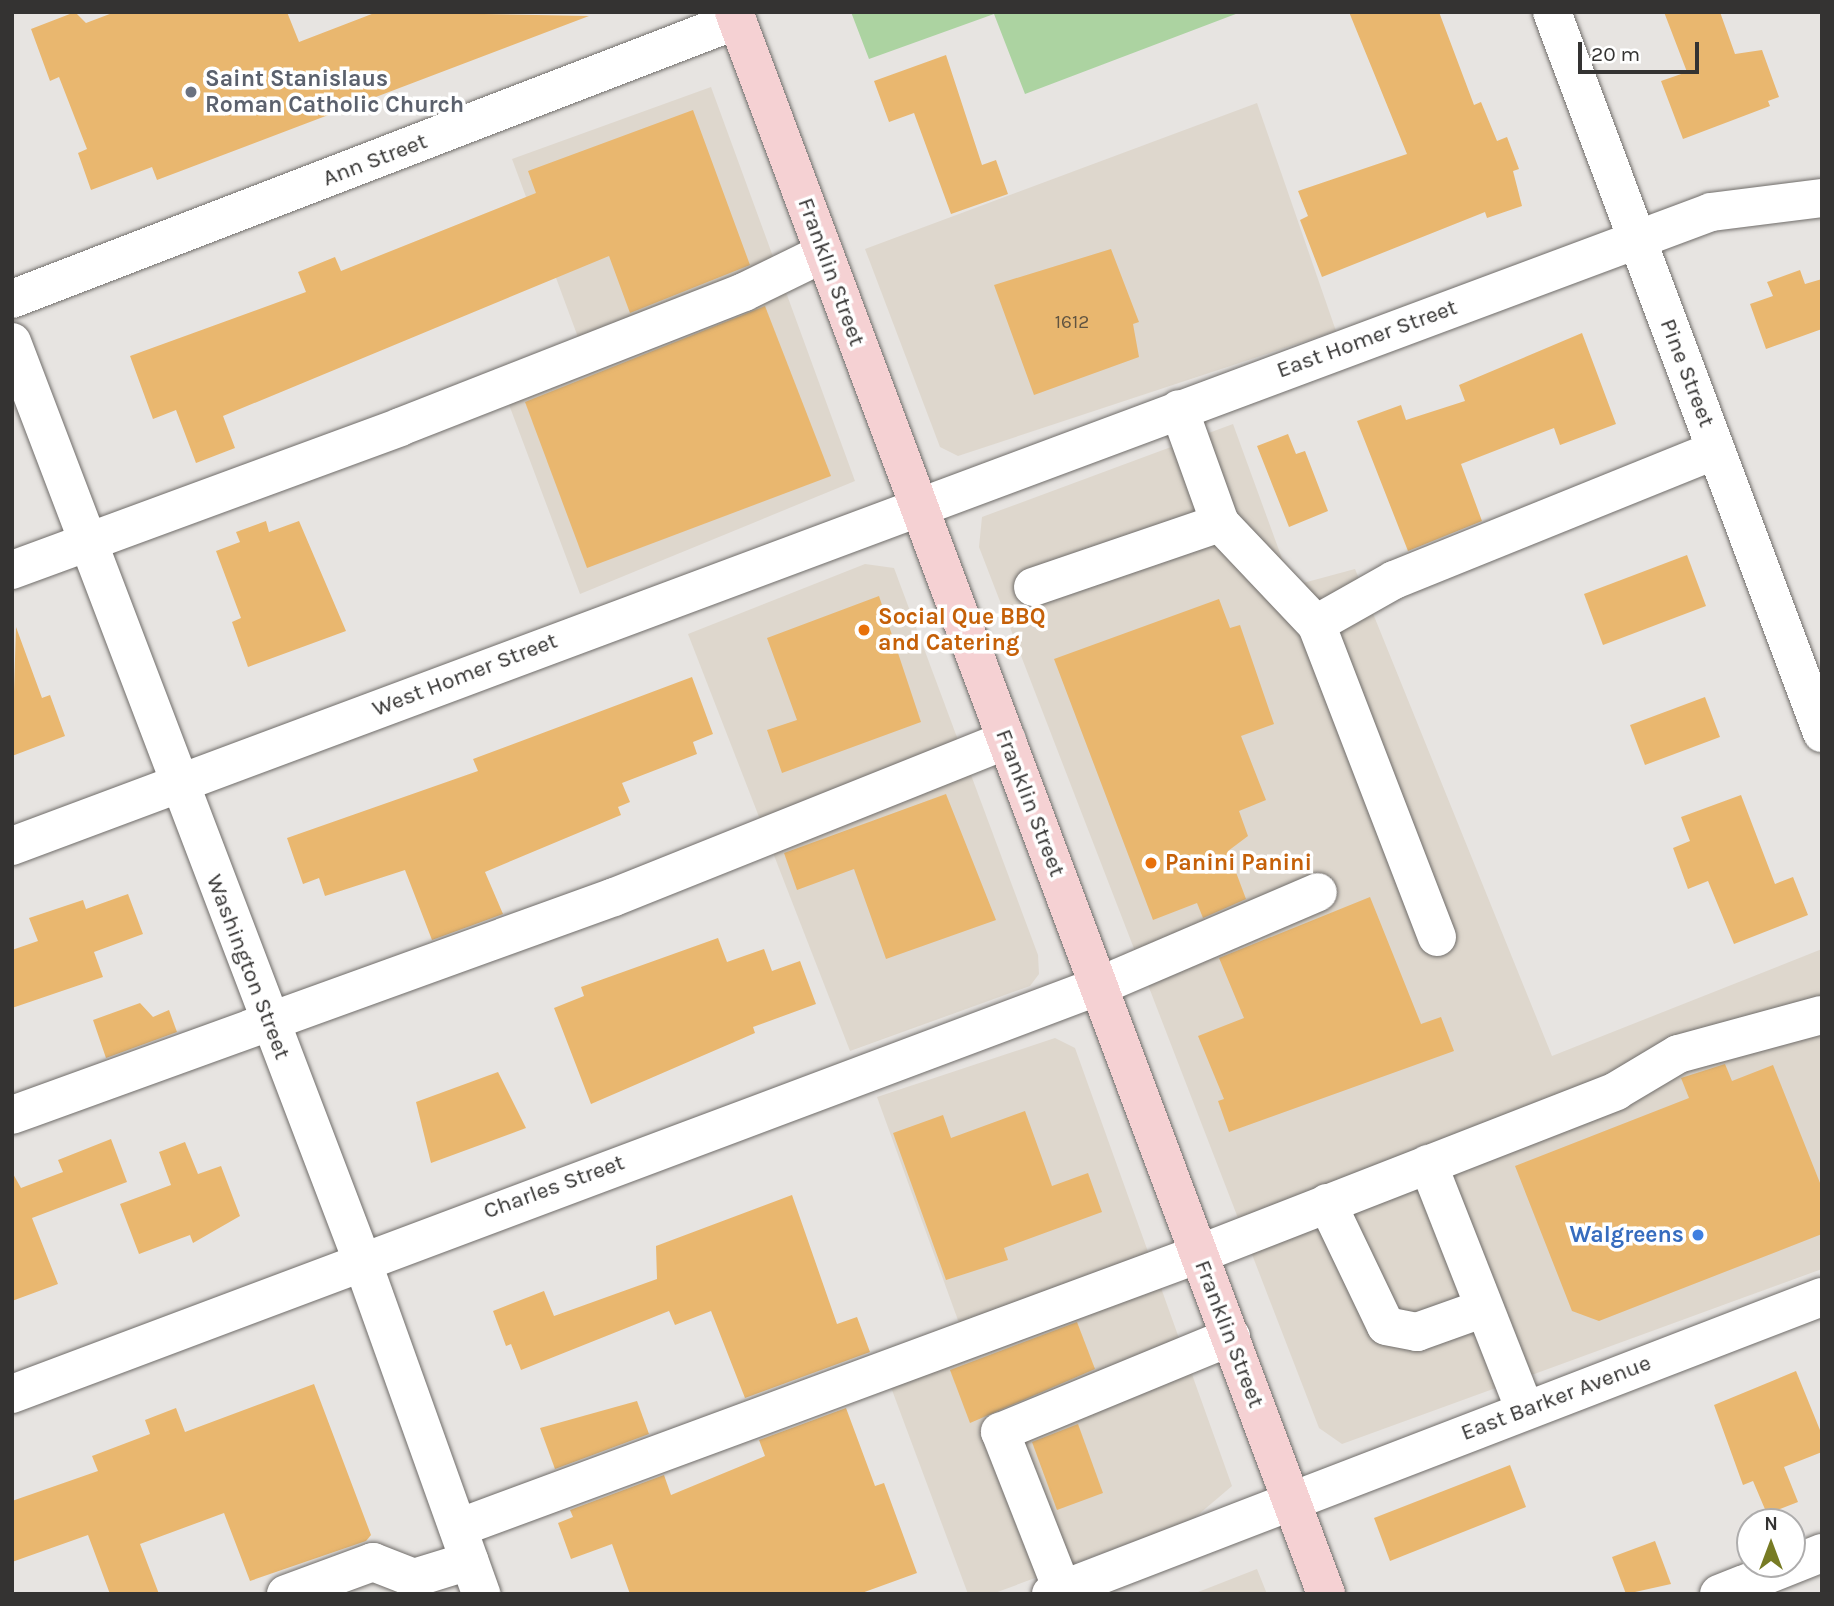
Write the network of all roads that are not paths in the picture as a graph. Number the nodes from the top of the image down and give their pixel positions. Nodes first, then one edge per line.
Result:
1 (1552, 12) edge
2 (735, 16) edge
3 (1822, 198) edge
4 (1636, 239) junction
5 (824, 253) junction
6 (12, 299) edge
7 (12, 341) edge
8 (1180, 409) junction
9 (1716, 450) junction
10 (918, 505) junction
11 (1220, 523) junction
12 (86, 540) junction
13 (12, 570) edge
14 (1033, 587) dead end
15 (1316, 624) junction
16 (1822, 733) edge
17 (1007, 740) junction
18 (176, 784) junction
19 (12, 846) edge
20 (1318, 892) dead end
21 (1437, 937) dead end
22 (1099, 986) junction
23 (1822, 1015) edge
24 (270, 1026) junction
25 (12, 1115) edge
26 (1428, 1164) junction
27 (1327, 1203) junction
28 (1199, 1254) junction
29 (361, 1258) junction
30 (1822, 1297) edge
31 (1485, 1308) junction
32 (1231, 1337) junction
33 (12, 1394) edge
34 (1525, 1410) junction
35 (1291, 1500) junction
36 (1822, 1553) edge
37 (469, 1561) edge
38 (1056, 1592) edge
39 (286, 1594) edge
40 (1326, 1594) edge
41 (1719, 1594) edge

1 - 4 street, Pine Street
2 - 5 main road, Franklin Street
2 - 6 street, Ann Street
3 - 4 street, East Homer Street
4 - 8 street, East Homer Street
4 - 9 street, Pine Street
5 - 10 main road, Franklin Street
5 - 12 street
7 - 12 street, Washington Street
8 - 10 street, East Homer Street
8 - 11 street
9 - 15 street
9 - 16 street, Pine Street
10 - 17 main road, Franklin Street
10 - 18 street, West Homer Street
11 - 14 street
11 - 15 street
12 - 13 street
12 - 18 street, Washington Street
15 - 21 street
17 - 22 main road, Franklin Street
17 - 24 street
18 - 19 street, West Homer Street
18 - 24 street, Washington Street
20 - 22 street, Charles Street
22 - 28 main road, Franklin Street
22 - 29 street, Charles Street
23 - 26 street
24 - 25 street
24 - 29 street, Washington Street
26 - 27 street
26 - 31 street
27 - 28 street
27 - 31 street
28 - 32 main road, Franklin Street
28 - 37 street
29 - 33 street, Charles Street
29 - 37 street, Washington Street
30 - 34 street, East Barker Avenue
31 - 34 street
32 - 35 main road, Franklin Street
32 - 38 street
34 - 35 street, East Barker Avenue
35 - 38 street, East Barker Avenue
35 - 40 main road, Franklin Street
36 - 41 street
37 - 39 street

